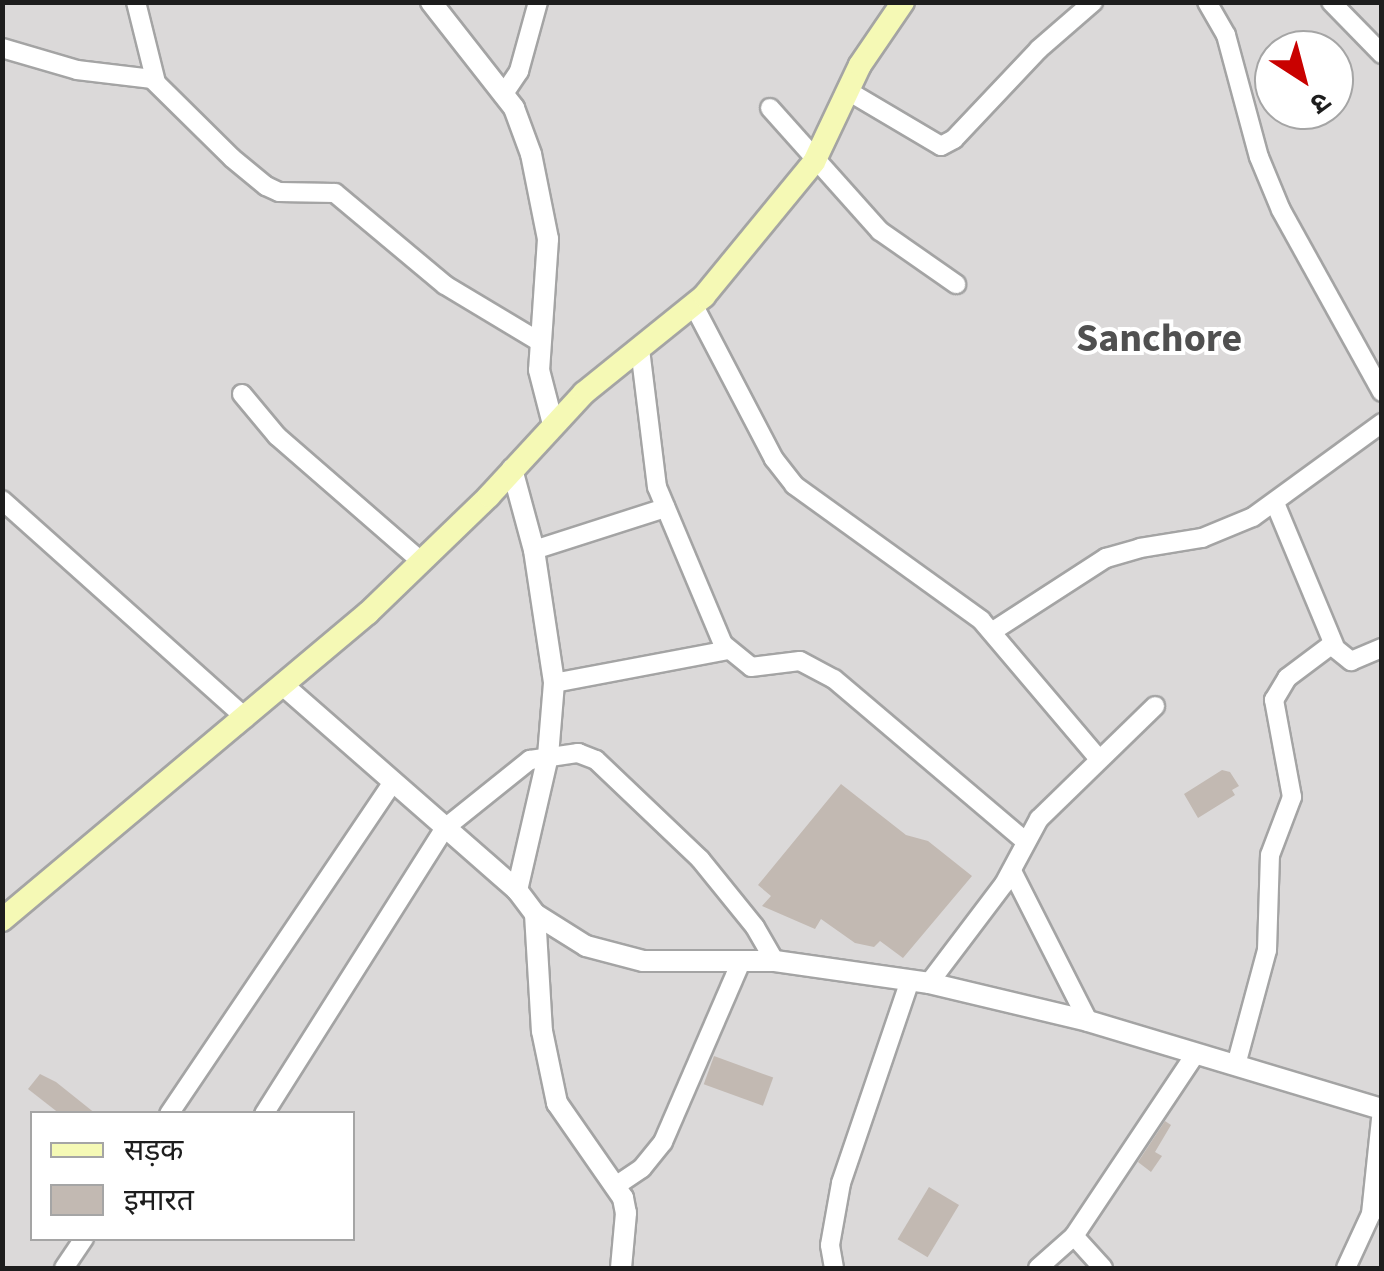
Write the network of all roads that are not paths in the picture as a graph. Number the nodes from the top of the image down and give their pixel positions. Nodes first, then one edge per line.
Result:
1 (136, 2) edge
2 (431, 2) edge
3 (538, 2) edge
4 (903, 2) edge
5 (1094, 2) edge
6 (1207, 2) edge
7 (1331, 2) edge
8 (2, 48) edge
9 (1382, 54) edge
10 (156, 82) junction
11 (848, 91) junction
12 (503, 95) junction
13 (770, 108) dead end
14 (814, 162) junction
15 (956, 284) dead end
16 (694, 306) junction
17 (540, 342) junction
18 (640, 349) junction
19 (1382, 392) edge
20 (242, 394) dead end
21 (1382, 423) edge
22 (554, 424) junction
23 (512, 469) junction
24 (2, 500) edge
25 (1274, 504) junction
26 (666, 508) junction
27 (534, 550) junction
28 (422, 562) junction
29 (992, 631) junction
30 (1334, 645) junction
31 (1382, 648) edge
32 (729, 650) junction
33 (554, 683) junction
34 (284, 686) junction
35 (1155, 706) dead end
36 (246, 718) junction
37 (548, 756) junction
38 (1098, 758) junction
39 (392, 783) junction
40 (444, 828) junction
41 (1024, 840) junction
42 (1012, 870) junction
43 (518, 890) junction
44 (536, 914) junction
45 (2, 920) edge
46 (775, 961) junction
47 (740, 964) junction
48 (920, 981) junction
49 (1088, 1021) junction
50 (1196, 1054) junction
51 (1236, 1065) junction
52 (1382, 1110) edge
53 (170, 1111) edge
54 (266, 1111) edge
55 (617, 1185) junction
56 (1376, 1221) edge
57 (1074, 1236) junction
58 (82, 1241) edge
59 (64, 1268) edge
60 (621, 1268) edge
61 (834, 1268) edge
62 (1038, 1268) edge
63 (1103, 1268) edge
64 (1346, 1268) edge

1 - 10 street
2 - 12 street
3 - 12 street
4 - 11 main road
5 - 11 street
6 - 19 street
7 - 9 street
8 - 10 street
10 - 17 street
11 - 14 main road
12 - 17 street
13 - 14 street
14 - 15 street
14 - 16 main road
16 - 18 main road
16 - 29 street
17 - 22 street
18 - 22 main road
18 - 26 street
20 - 28 street
21 - 25 street
22 - 23 main road
23 - 27 street
23 - 28 main road
24 - 36 street
25 - 29 street
25 - 30 street
26 - 27 street
26 - 32 street
27 - 33 street
28 - 34 main road
29 - 38 street
30 - 31 street
30 - 51 street
32 - 33 street
32 - 41 street
33 - 37 street
34 - 36 main road
34 - 39 street
35 - 38 street
36 - 45 main road
37 - 40 street
37 - 43 street
37 - 46 street
38 - 41 street
39 - 40 street
39 - 53 street
40 - 43 street
40 - 54 street
41 - 42 street
42 - 48 street
42 - 49 street
43 - 44 street
44 - 47 street
44 - 55 street
46 - 47 street
46 - 48 street
47 - 55 street
48 - 49 street
48 - 61 street
49 - 50 street
50 - 51 street
50 - 57 street
51 - 52 street
52 - 56 street
55 - 60 street
56 - 64 street
57 - 62 street
57 - 63 street
58 - 59 street

